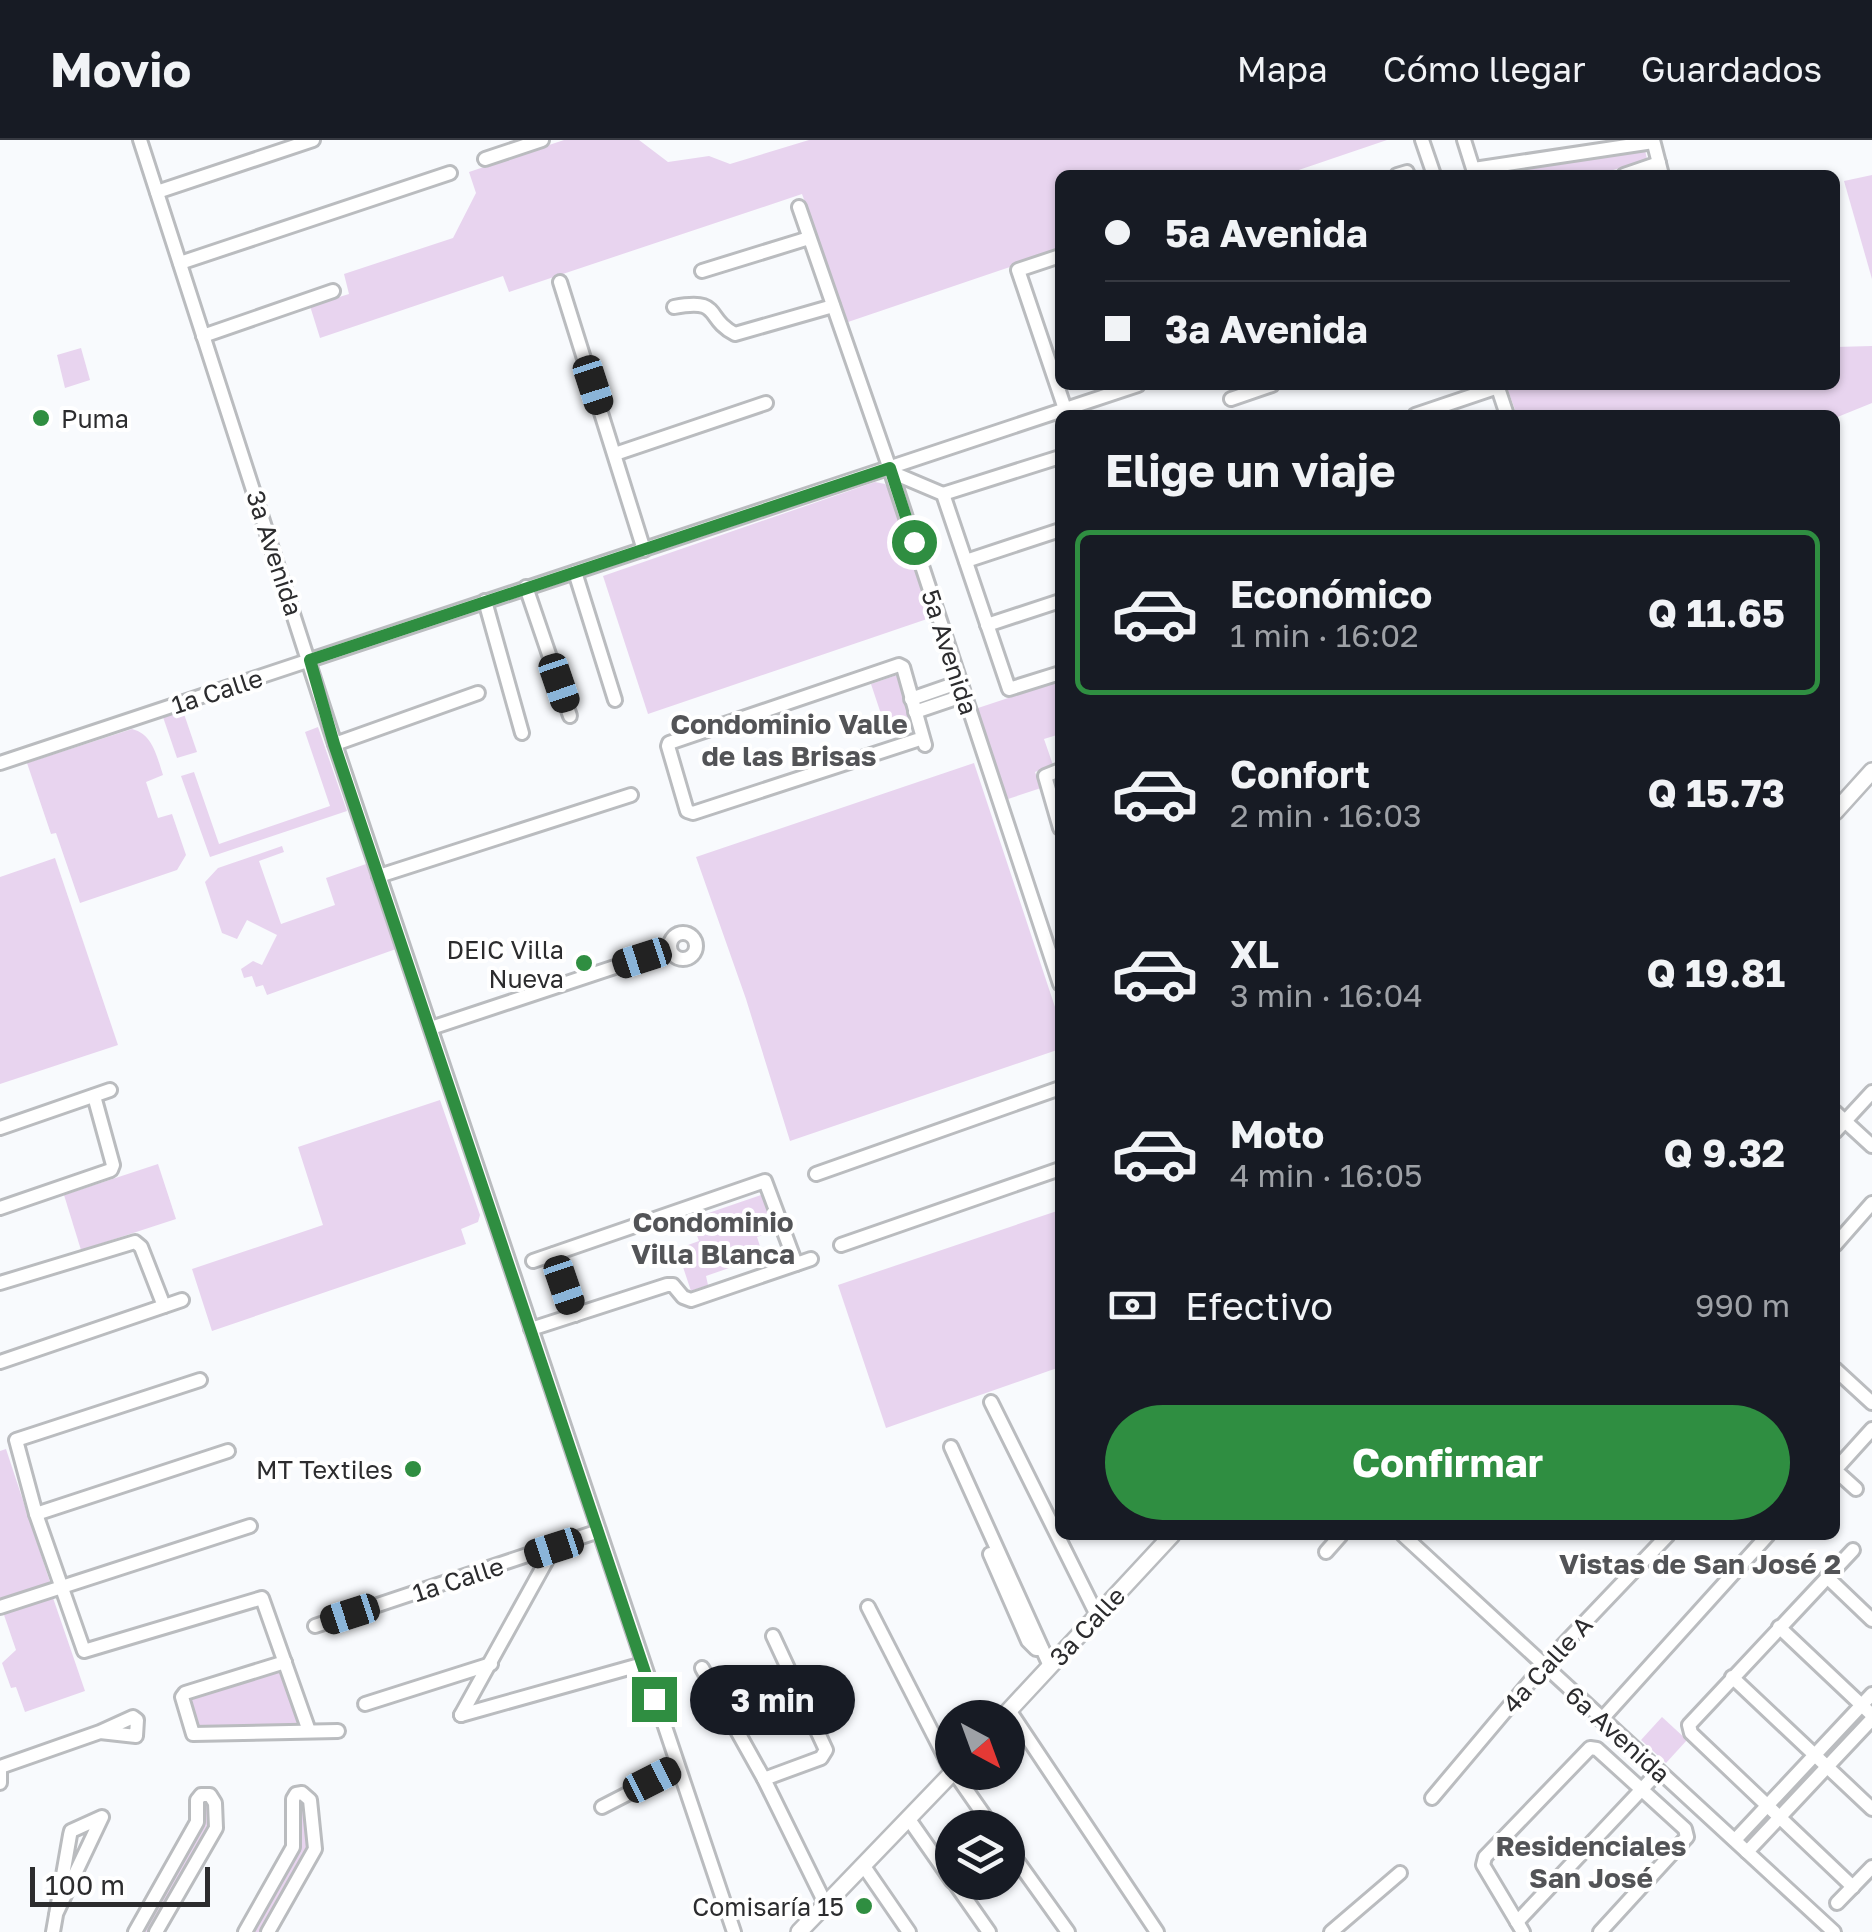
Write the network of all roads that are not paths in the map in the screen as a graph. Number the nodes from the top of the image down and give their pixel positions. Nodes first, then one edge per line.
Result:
1 (140, 140) edge
2 (314, 140) edge
3 (542, 140) edge
4 (1422, 140) edge
5 (1464, 140) edge
6 (1653, 141) edge
7 (484, 159) dead end
8 (1660, 169) edge
9 (1432, 170) edge
10 (1474, 170) edge
11 (1486, 170) edge
12 (450, 173) dead end
13 (157, 192) junction
14 (799, 208) dead end
15 (809, 238) junction
16 (1055, 258) edge
17 (180, 263) junction
18 (702, 271) dead end
19 (560, 282) dead end
20 (332, 291) dead end
21 (833, 306) junction
22 (674, 307) dead end
23 (204, 336) junction
24 (1055, 379) edge
25 (1059, 390) edge
26 (1123, 390) edge
27 (1257, 390) edge
28 (1487, 390) edge
29 (1231, 399) dead end
30 (766, 403) dead end
31 (1065, 409) junction
32 (1062, 410) edge
33 (1429, 410) edge
34 (1055, 412) edge
35 (615, 454) junction
36 (1055, 459) edge
37 (890, 470) junction
38 (943, 494) junction
39 (1055, 532) edge
40 (644, 550) junction
41 (966, 560) junction
42 (574, 572) junction
43 (526, 587) junction
44 (485, 601) junction
45 (1055, 604) edge
46 (986, 626) junction
47 (310, 660) junction
48 (1055, 675) edge
49 (962, 689) junction
50 (478, 693) dead end
51 (615, 700) dead end
52 (913, 706) junction
53 (570, 716) dead end
54 (522, 733) dead end
55 (334, 744) junction
56 (0, 763) edge
57 (1872, 771) edge
58 (1055, 773) edge
59 (631, 795) dead end
60 (1840, 806) edge
61 (1055, 811) edge
62 (379, 876) junction
63 (670, 949) dead end
64 (1055, 969) edge
65 (430, 1028) junction
66 (110, 1090) dead end
67 (1055, 1090) edge
68 (1872, 1092) edge
69 (94, 1096) junction
70 (1840, 1116) edge
71 (0, 1128) edge
72 (1872, 1146) edge
73 (1055, 1171) edge
74 (816, 1174) dead end
75 (1872, 1203) edge
76 (0, 1208) edge
77 (1840, 1239) edge
78 (841, 1246) dead end
79 (554, 1254) junction
80 (811, 1259) dead end
81 (533, 1261) dead end
82 (796, 1264) junction
83 (0, 1283) edge
84 (182, 1300) dead end
85 (164, 1306) junction
86 (575, 1315) junction
87 (531, 1329) junction
88 (0, 1362) edge
89 (1840, 1373) edge
90 (200, 1380) dead end
91 (990, 1402) dead end
92 (1872, 1402) edge
93 (1872, 1429) edge
94 (948, 1449) dead end
95 (228, 1451) dead end
96 (1840, 1464) edge
97 (1840, 1475) edge
98 (1856, 1489) dead end
99 (36, 1514) junction
100 (250, 1526) dead end
101 (599, 1531) junction
102 (1055, 1531) edge
103 (1059, 1540) edge
104 (1167, 1540) edge
105 (1337, 1540) edge
106 (1408, 1540) edge
107 (1663, 1540) edge
108 (1763, 1540) edge
109 (554, 1548) junction
110 (1853, 1550) dead end
111 (1326, 1552) dead end
112 (1827, 1577) junction
113 (61, 1587) junction
114 (0, 1607) edge
115 (868, 1607) dead end
116 (1097, 1615) junction
117 (1872, 1620) edge
118 (316, 1626) dead end
119 (1779, 1627) junction
120 (774, 1636) dead end
121 (285, 1662) junction
122 (491, 1664) junction
123 (643, 1664) junction
124 (1544, 1665) junction
125 (1050, 1666) junction
126 (702, 1668) dead end
127 (1732, 1677) junction
128 (1019, 1700) edge
129 (364, 1704) dead end
130 (1870, 1708) edge
131 (1601, 1720) junction
132 (309, 1731) junction
133 (338, 1731) dead end
134 (100, 1732) dead end
135 (935, 1737) edge
136 (1025, 1742) edge
137 (1815, 1755) junction
138 (1827, 1767) junction
139 (0, 1768) edge
140 (678, 1768) junction
141 (1659, 1771) junction
142 (764, 1779) junction
143 (0, 1783) edge
144 (935, 1790) edge
145 (1641, 1790) junction
146 (1432, 1798) dead end
147 (602, 1806) dead end
148 (1767, 1806) junction
149 (1872, 1809) edge
150 (908, 1818) junction
151 (1779, 1818) junction
152 (1735, 1840) junction
153 (1747, 1852) junction
154 (935, 1856) edge
155 (863, 1865) junction
156 (1872, 1867) edge
157 (1025, 1872) edge
158 (1400, 1873) dead end
159 (1853, 1887) junction
160 (966, 1900) edge
161 (1837, 1903) dead end
162 (826, 1905) junction
163 (56, 1914) junction
164 (1520, 1927) edge
165 (53, 1932) edge
166 (134, 1932) edge
167 (156, 1932) edge
168 (245, 1932) edge
169 (268, 1932) edge
170 (734, 1932) edge
171 (799, 1932) edge
172 (908, 1932) edge
173 (990, 1932) edge
174 (1068, 1932) edge
175 (1156, 1932) edge
176 (1331, 1932) edge
177 (1600, 1932) edge
178 (1834, 1932) edge

1 - 13 street, 3a Avenida
2 - 13 street
3 - 7 street
4 - 9 street
5 - 10 street
6 - 8 street
6 - 11 street
12 - 17 street
13 - 17 street, 3a Avenida
14 - 15 street, 5a Avenida
15 - 18 street
15 - 21 street, 5a Avenida
16 - 24 street
17 - 23 street, 3a Avenida
19 - 35 street
20 - 23 street
21 - 22 street
21 - 37 street, 5a Avenida
23 - 47 street, 3a Avenida
25 - 31 street
26 - 31 street, 1a Calle
27 - 29 street
28 - 33 street
30 - 35 street
31 - 32 street, 1a Calle
34 - 37 street, 1a Calle
35 - 40 street
36 - 38 street
37 - 38 street
37 - 40 street, 1a Calle
37 - 49 street, 5a Avenida
38 - 41 street
39 - 41 street
40 - 42 street, 1a Calle
41 - 46 street
42 - 43 street, 1a Calle
42 - 51 street
43 - 44 street, 1a Calle
43 - 53 street
44 - 47 street, 1a Calle
44 - 54 street
45 - 46 street
46 - 48 street
47 - 55 street, 3a Avenida
47 - 56 street, 1a Calle
49 - 52 street
49 - 64 street, 5a Avenida
50 - 55 street
52 - 52 street
55 - 62 street, 3a Avenida
57 - 60 main road
58 - 61 street
59 - 62 street
62 - 65 street, 3a Avenida
63 - 65 street
65 - 87 street, 3a Avenida
66 - 69 street
67 - 74 street
68 - 70 street
69 - 71 street
69 - 76 street
70 - 72 street
73 - 78 street
75 - 77 street
79 - 81 street
79 - 82 street
79 - 86 street
80 - 82 street
82 - 86 street
83 - 85 street
84 - 85 street
85 - 88 street
86 - 87 street
87 - 101 street, 3a Avenida
89 - 92 street
90 - 99 street
91 - 102 street
93 - 96 street
94 - 125 street
95 - 99 street
97 - 98 street
99 - 113 street
100 - 113 street
101 - 109 street, 1a Calle
101 - 123 street, 3a Avenida
103 - 116 street
104 - 116 main road, 3a Calle
105 - 111 street
106 - 124 street, 6a Avenida
107 - 124 street, 4a Calle A
108 - 131 street
109 - 118 street, 1a Calle
109 - 122 street
110 - 112 street
112 - 117 street
112 - 119 street
113 - 114 street
113 - 121 street
115 - 135 street
116 - 125 main road, 3a Calle
119 - 127 street
119 - 130 street
120 - 142 street
121 - 132 street
121 - 132 street
122 - 123 street
122 - 129 street
123 - 140 street, 3a Avenida
124 - 131 street, 6a Avenida
124 - 146 street, 4a Calle A
125 - 128 main road, 3a Calle
126 - 142 street
127 - 137 street
127 - 148 street
130 - 137 street
130 - 138 street
131 - 141 street, 6a Avenida
132 - 133 street
134 - 139 street
136 - 175 street
137 - 138 street
137 - 148 street
138 - 149 street
138 - 151 street
139 - 143 street
140 - 147 street
140 - 170 street, 3a Avenida
141 - 145 street
141 - 152 street, 6a Avenida
142 - 162 street
144 - 150 main road
145 - 164 street
145 - 164 street
145 - 177 street
148 - 151 street
148 - 152 street
150 - 154 street
150 - 155 main road
151 - 153 street
151 - 159 street
152 - 153 street, 6a Avenida
153 - 178 street, 6a Avenida
155 - 162 main road
155 - 172 street
156 - 159 street
157 - 174 street
158 - 176 street
159 - 161 street
160 - 173 street
162 - 171 main road
163 - 163 street
163 - 165 street
166 - 167 street
168 - 169 street

